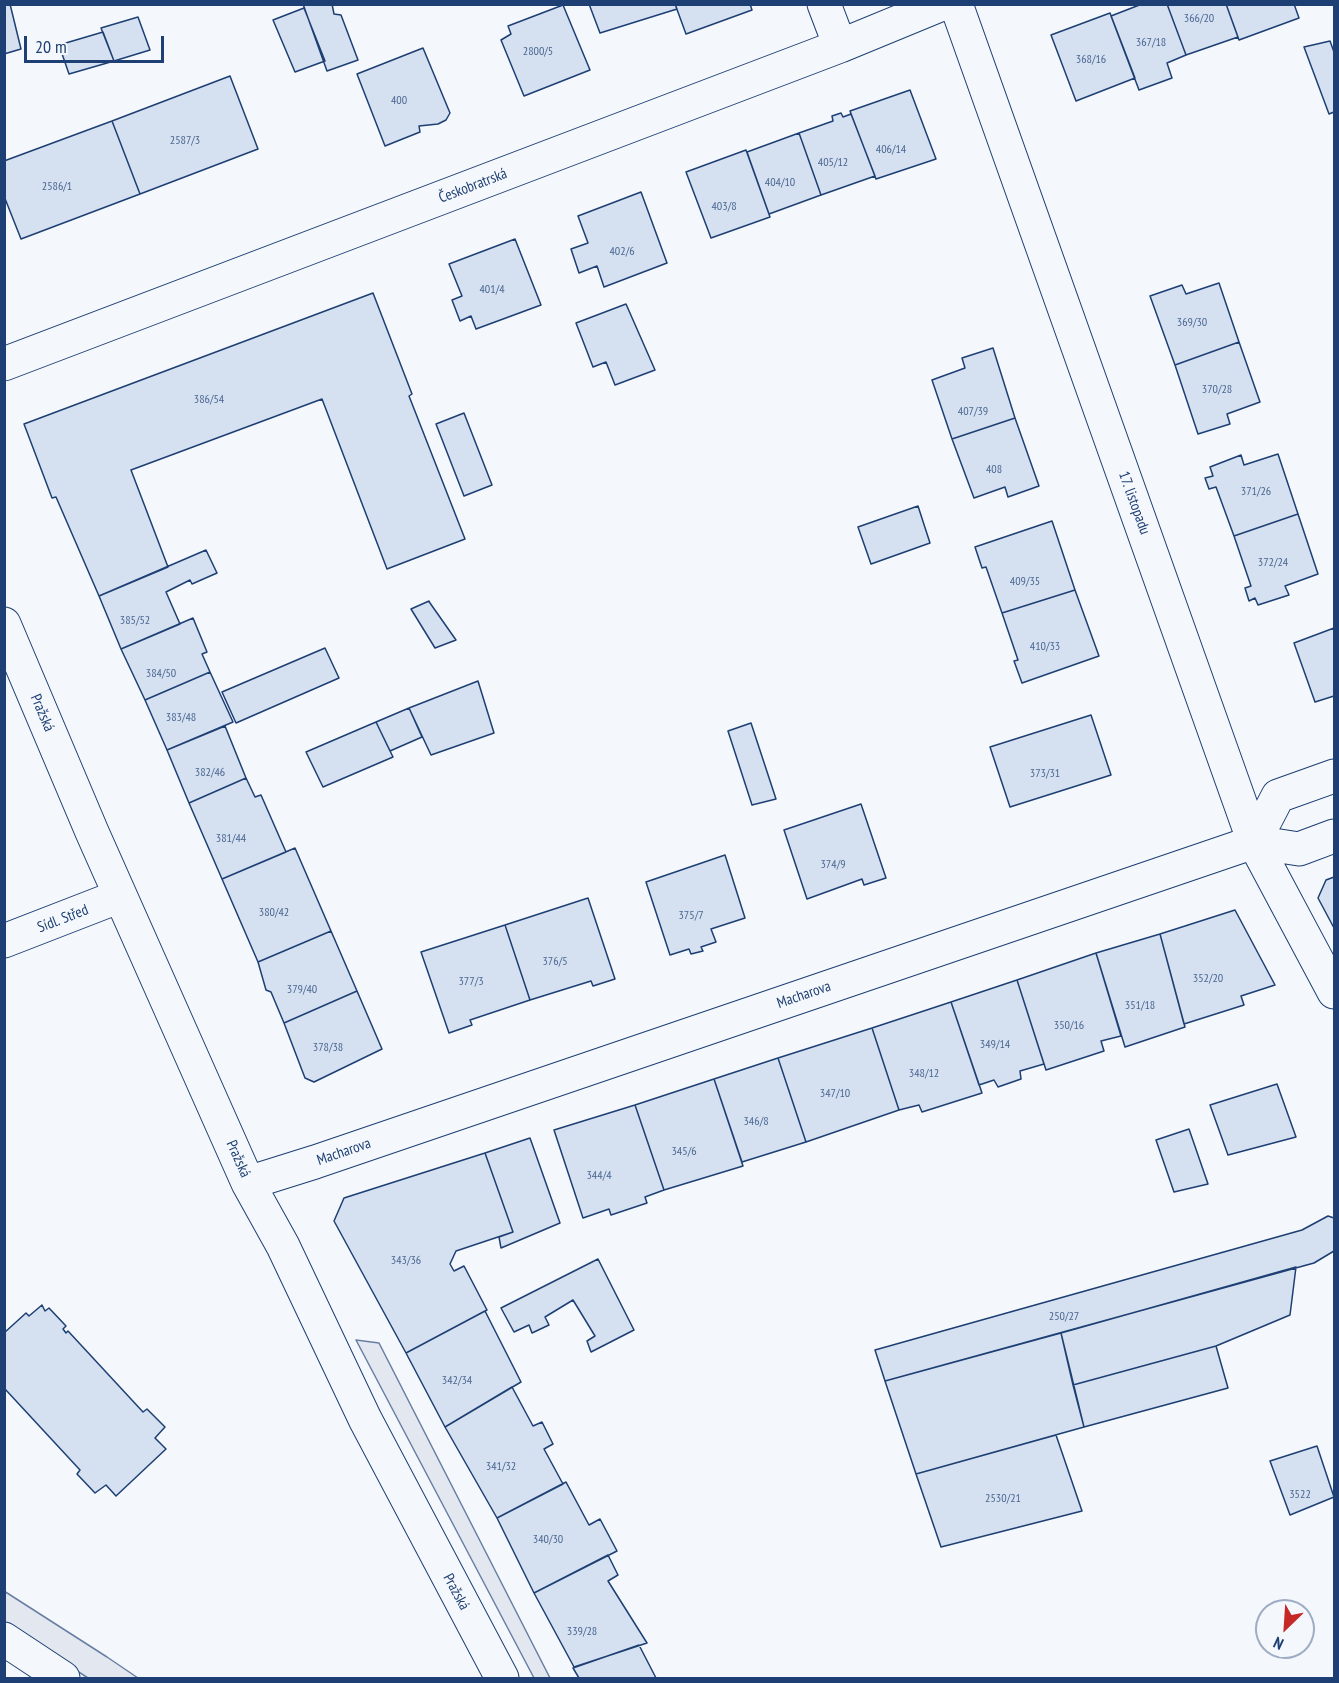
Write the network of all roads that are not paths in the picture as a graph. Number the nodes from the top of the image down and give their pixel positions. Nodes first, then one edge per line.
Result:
1 (824, 4) edge
2 (942, 4) edge
3 (956, 4) edge
4 (840, 46) junction
5 (4, 364) edge
6 (6, 629) edge
7 (1335, 776) edge
8 (1335, 836) edge
9 (1254, 842) junction
10 (120, 896) junction
11 (4, 941) edge
12 (1335, 992) edge
13 (248, 1183) junction
14 (4, 1639) edge
15 (63, 1678) edge
16 (502, 1678) edge

1 - 4 street
2 - 4 street, Českobratrská
3 - 9 street, 17. listopadu
4 - 5 street, Českobratrská
6 - 10 street, Pražská
7 - 9 street
8 - 9 street
9 - 12 street, 17. listopadu
9 - 13 street, Macharova
10 - 11 street, Sídl. Střed
10 - 13 street, Pražská
13 - 16 street, Pražská
14 - 15 street

